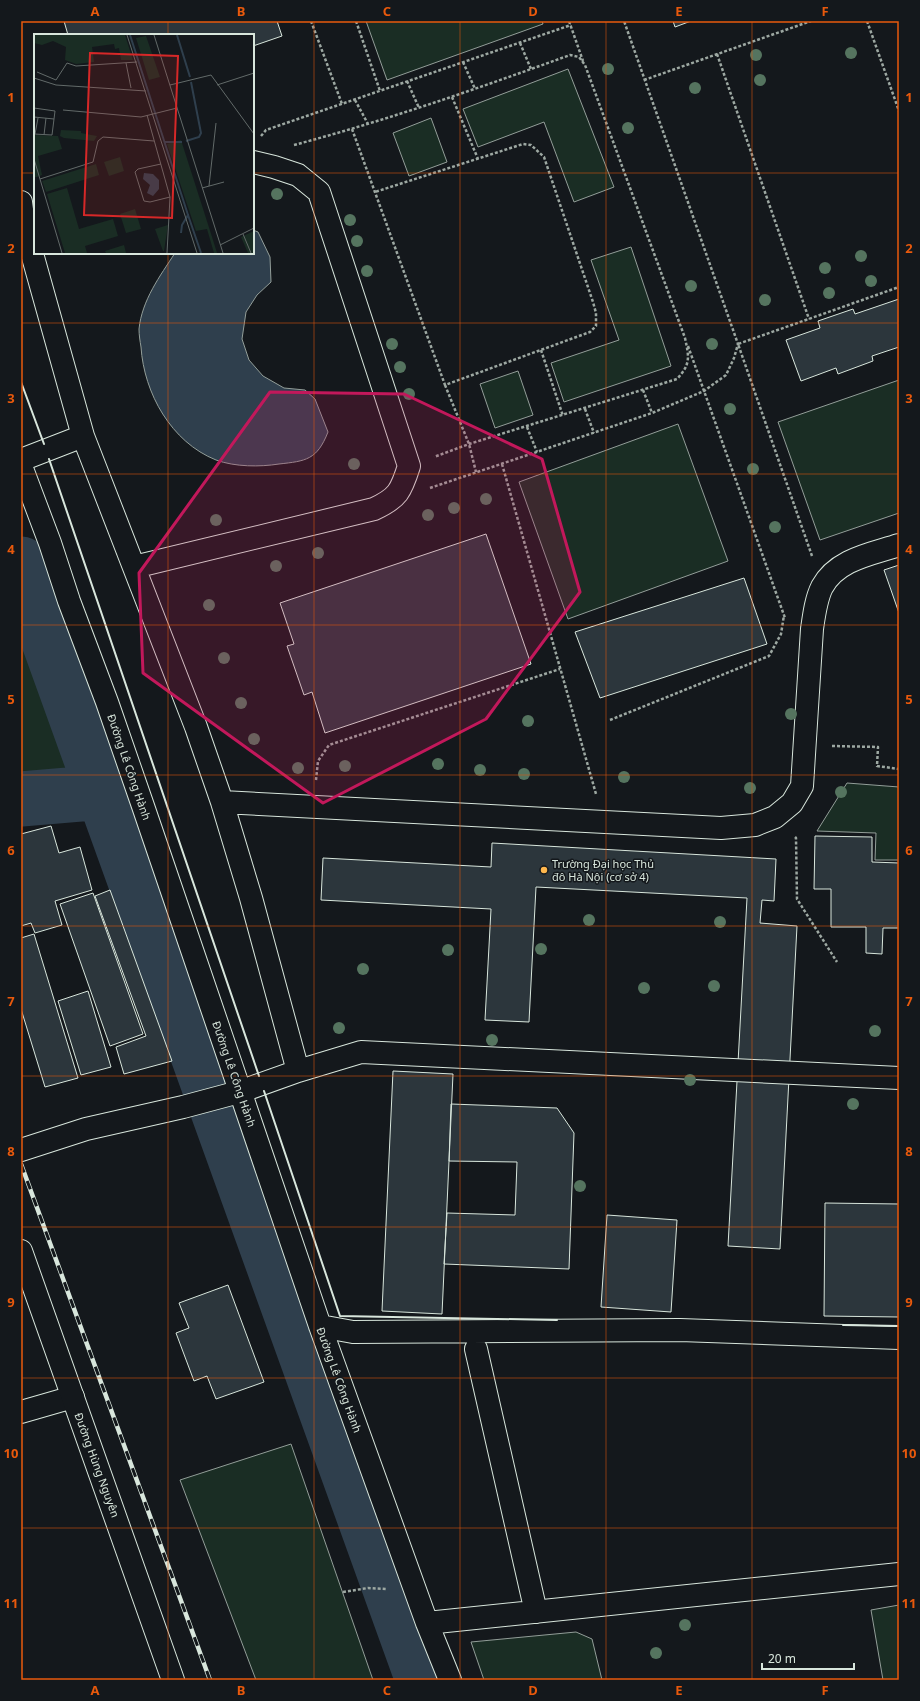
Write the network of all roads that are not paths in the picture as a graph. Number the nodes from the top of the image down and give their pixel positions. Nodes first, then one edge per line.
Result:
1 (254, 162) edge
2 (21, 202) edge
3 (30, 223) edge
4 (34, 239) edge
5 (38, 254) edge
6 (84, 436) junction
7 (21, 460) edge
8 (21, 466) edge
9 (899, 545) edge
10 (134, 567) junction
11 (222, 802) junction
12 (298, 1071) junction
13 (899, 1078) edge
14 (231, 1094) junction
15 (21, 1150) edge
16 (21, 1251) edge
17 (320, 1326) junction
18 (899, 1338) edge
19 (476, 1349) dead end
20 (73, 1397) junction
21 (21, 1412) edge
22 (899, 1574) edge
23 (536, 1612) junction
24 (427, 1623) junction
25 (173, 1680) edge
26 (450, 1680) edge

1 - 10 main road
2 - 3 main road
3 - 4 main road
5 - 6 main road
6 - 7 main road
6 - 10 main road
8 - 14 main road, Đường Lê Công Hành
9 - 11 main road
10 - 11 main road
11 - 12 main road
12 - 13 main road
12 - 14 main road
14 - 15 main road
14 - 17 main road, Đường Lê Công Hành
16 - 20 main road, Đường Hùng Nguyên
17 - 18 main road
17 - 24 main road, Đường Lê Công Hành
19 - 23 main road
20 - 21 main road
20 - 25 main road, Đường Hùng Nguyên
22 - 23 main road
23 - 24 main road
24 - 26 main road, Đường Lê Công Hành

